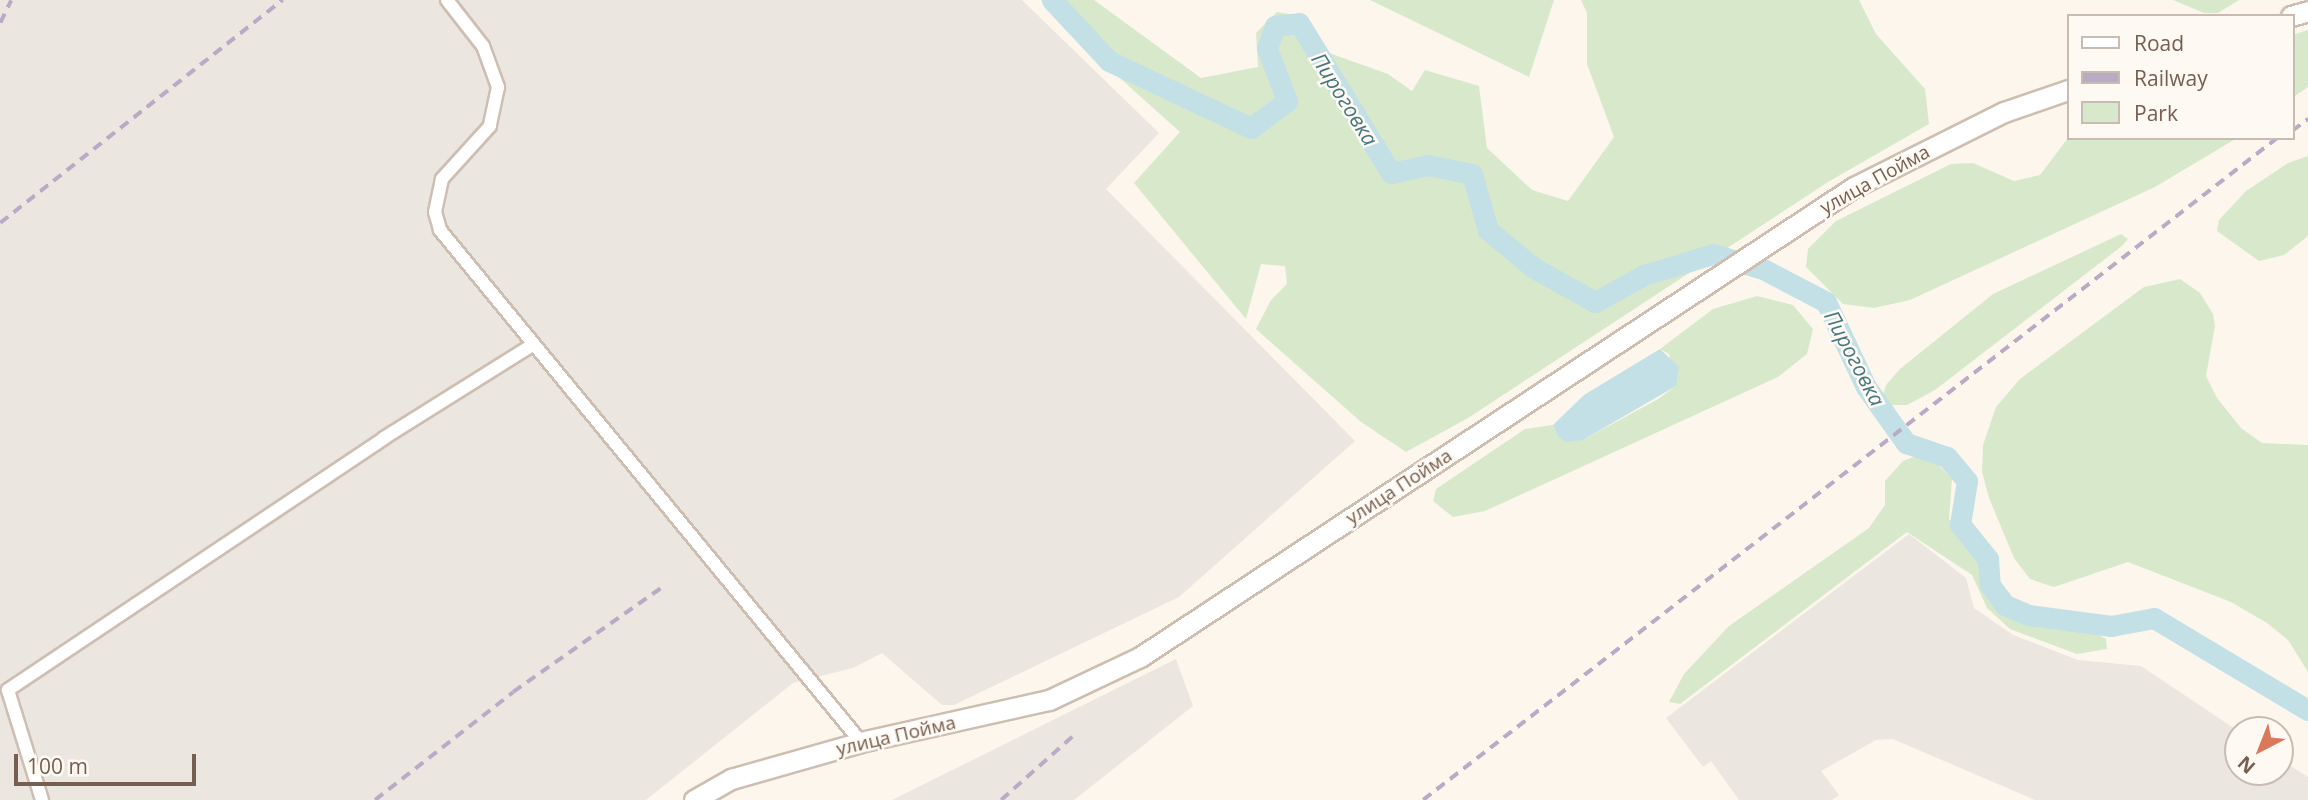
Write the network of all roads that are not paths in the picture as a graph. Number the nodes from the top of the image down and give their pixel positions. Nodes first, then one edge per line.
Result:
1 (447, 0) edge
2 (2066, 91) edge
3 (532, 345) junction
4 (862, 742) junction
5 (42, 800) edge
6 (694, 800) edge

1 - 3 street
2 - 4 main road, улица Пойма
3 - 4 street
3 - 5 street
4 - 6 main road, улица Пойма

